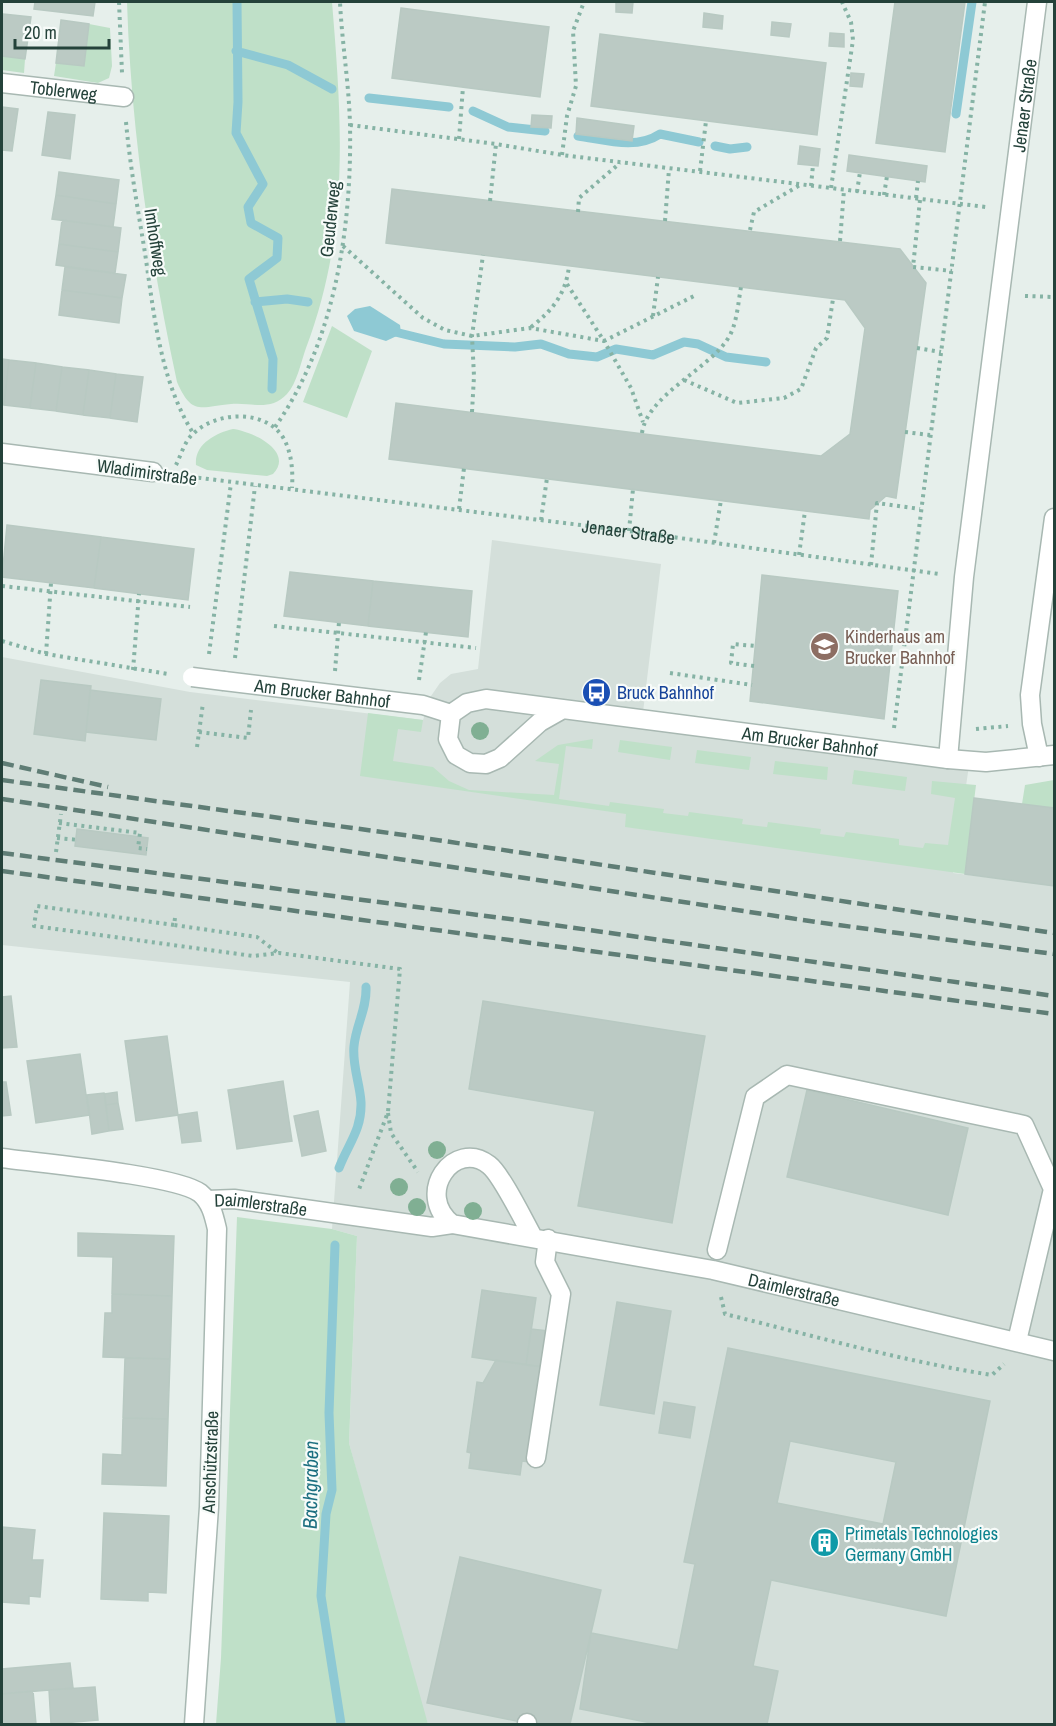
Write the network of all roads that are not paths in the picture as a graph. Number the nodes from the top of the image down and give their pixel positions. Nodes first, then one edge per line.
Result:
1 (1037, 2) edge
2 (2, 82) edge
3 (124, 97) road end
4 (2, 453) edge
5 (153, 472) dead end
6 (1054, 518) edge
7 (192, 677) dead end
8 (563, 710) junction
9 (452, 714) junction
10 (1047, 756) edge
11 (948, 759) junction
12 (2, 1158) edge
13 (207, 1200) junction
14 (452, 1224) junction
15 (540, 1238) junction
16 (717, 1250) dead end
17 (1017, 1341) junction
18 (1054, 1351) edge
19 (536, 1458) dead end
20 (194, 1725) edge

1 - 11 street, Jenaer Straße
2 - 3 street, Toblerweg
4 - 5 street, Wladimirstraße
6 - 10 street
7 - 9 street, Am Brucker Bahnhof, bridge
8 - 9 street, Am Brucker Bahnhof
8 - 9 street
8 - 11 street, Am Brucker Bahnhof
10 - 11 street, Am Brucker Bahnhof
12 - 13 street, Daimlerstraße
13 - 14 street, Daimlerstraße
13 - 20 street, Anschützstraße
14 - 15 street, Daimlerstraße
14 - 15 street
15 - 17 street, Daimlerstraße
15 - 19 street
16 - 17 street
17 - 18 street, Daimlerstraße

